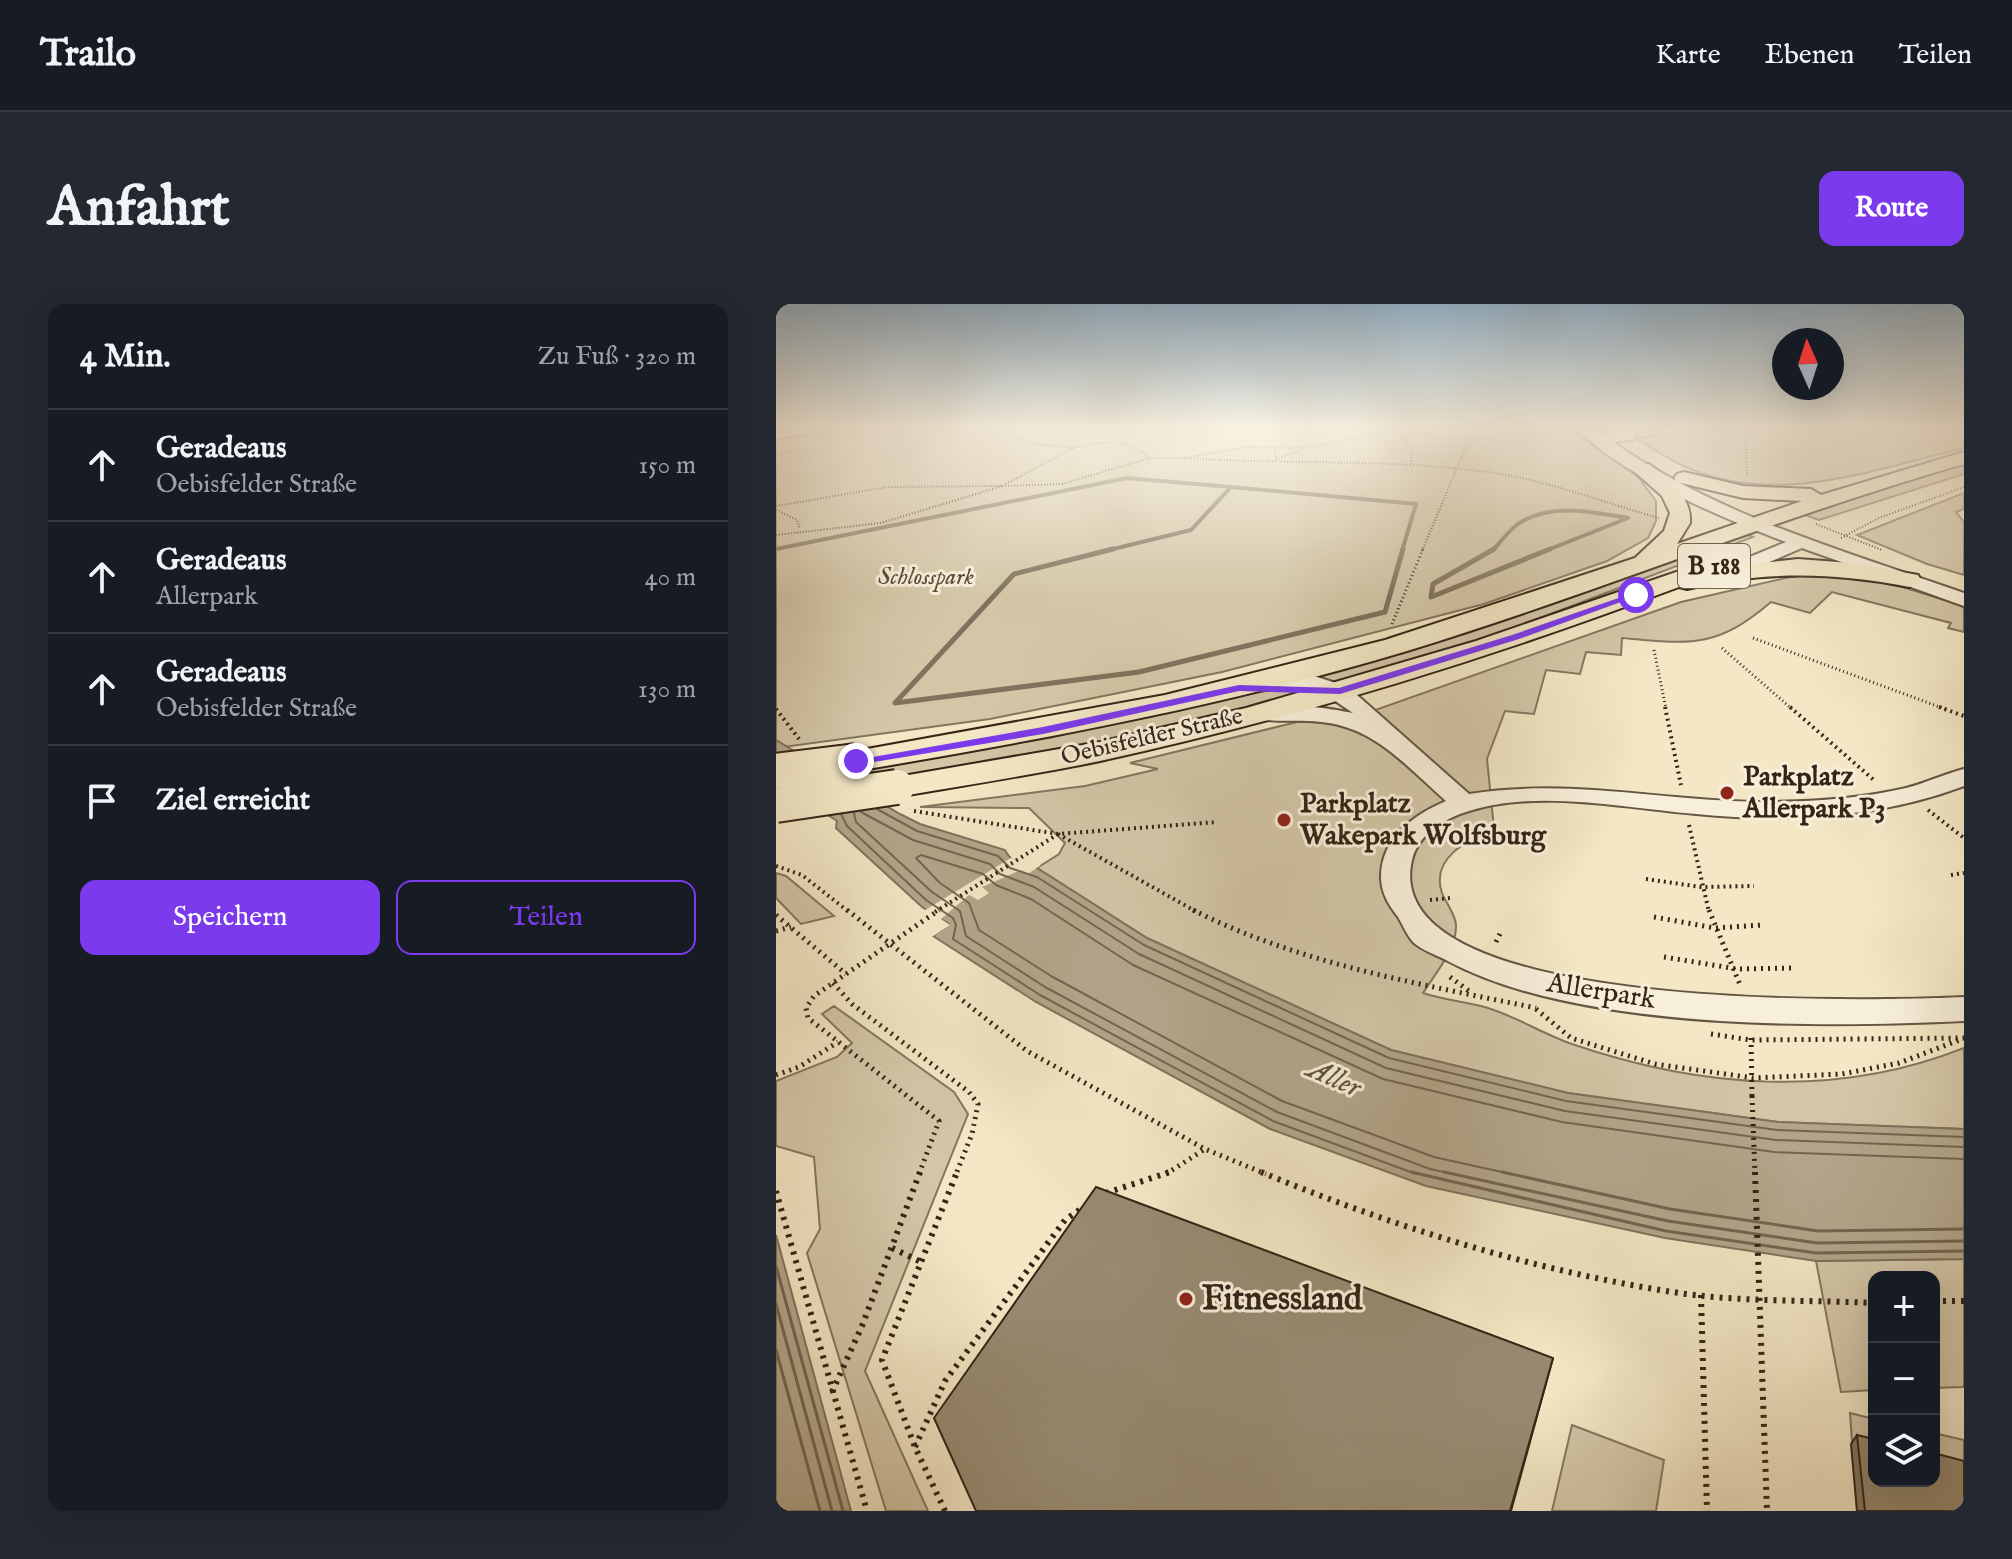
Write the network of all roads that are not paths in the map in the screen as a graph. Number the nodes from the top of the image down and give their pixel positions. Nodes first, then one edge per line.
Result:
1 (1661, 484) edge
2 (1679, 484) edge
3 (1696, 484) edge
4 (1711, 484) edge
5 (1871, 484) edge
6 (1873, 484) edge
7 (1945, 484) edge
8 (1863, 511) dead end
9 (1764, 522) junction
10 (1806, 531) junction
11 (1634, 567) junction
12 (1737, 569) junction
13 (1909, 580) junction
14 (1964, 590) edge
15 (1636, 595) junction
16 (1964, 600) edge
17 (1270, 680) junction
18 (1239, 688) junction
19 (1340, 691) junction
20 (1260, 713) junction
21 (1392, 738) junction
22 (776, 771) edge
23 (1964, 777) edge
24 (1465, 804) junction
25 (776, 805) edge
26 (1964, 1009) edge

1 - 11 main road
2 - 9 street
3 - 9 street
4 - 5 main road
6 - 9 main road, B 188
7 - 8 main road
9 - 10 street
9 - 11 main road, Oebisfelder Straße / B 188
10 - 12 street
10 - 13 street
10 - 14 street
10 - 15 main road, Oebisfelder Straße / B 188
11 - 17 main road, Oebisfelder Straße / B 188
12 - 13 main road
12 - 15 main road
13 - 16 street
15 - 19 main road, Oebisfelder Straße / B 188
17 - 18 main road, Oebisfelder Straße / B 188
17 - 19 street
18 - 19 street
18 - 22 main road, Oebisfelder Straße / B 188, bridge
19 - 20 main road, Oebisfelder Straße / B 188
19 - 21 street
20 - 21 street
20 - 25 main road, Oebisfelder Straße / B 188, bridge
21 - 24 street
23 - 24 street, Allerpark
24 - 26 street, Allerpark

